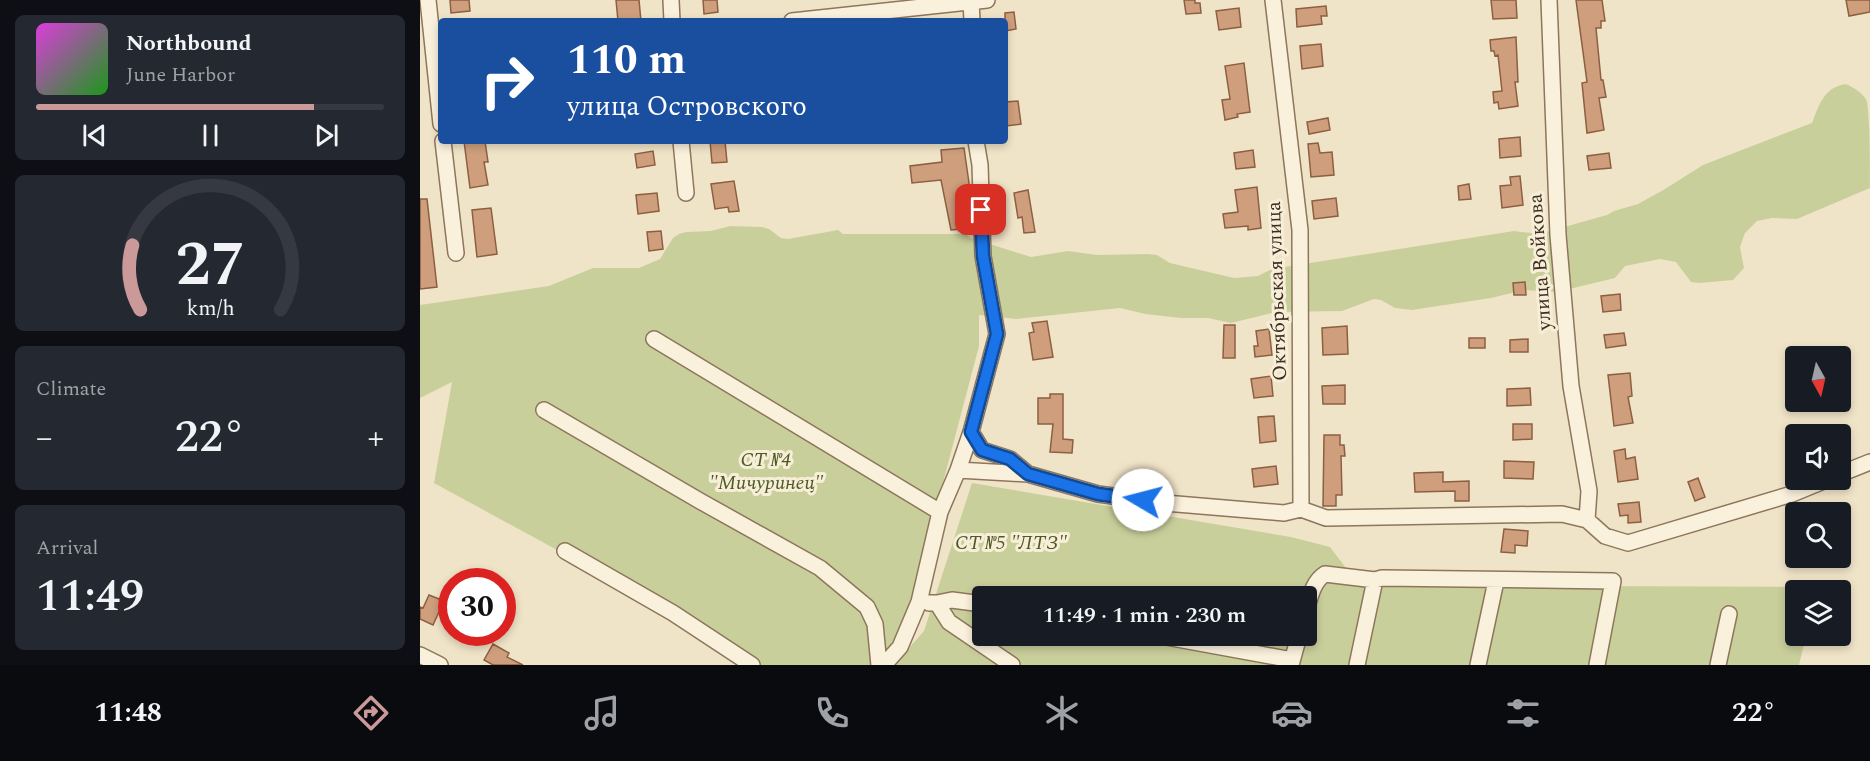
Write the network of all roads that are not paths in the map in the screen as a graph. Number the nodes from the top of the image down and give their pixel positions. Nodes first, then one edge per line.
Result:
1 (428, 0) edge
2 (671, 0) edge
3 (987, 0) edge
4 (1273, 0) edge
5 (1549, 0) edge
6 (971, 1) edge
7 (672, 18) edge
8 (819, 18) edge
9 (972, 18) edge
10 (438, 75) edge
11 (438, 83) edge
12 (420, 85) edge
13 (443, 144) edge
14 (681, 144) edge
15 (976, 144) edge
16 (686, 193) dead end
17 (456, 253) dead end
18 (654, 339) dead end
19 (544, 410) dead end
20 (971, 432) junction
21 (1870, 462) edge
22 (958, 470) junction
23 (1851, 470) edge
24 (1028, 474) junction
25 (1802, 490) edge
26 (1301, 509) junction
27 (940, 512) junction
28 (1587, 520) junction
29 (565, 551) dead end
30 (1375, 580) junction
31 (1496, 581) junction
32 (1315, 586) edge
33 (920, 602) junction
34 (937, 603) junction
35 (972, 603) edge
36 (1729, 614) dead end
37 (1211, 646) edge
38 (1296, 646) edge
39 (420, 655) edge
40 (1291, 662) edge
41 (440, 665) edge
42 (752, 665) edge
43 (879, 665) edge
44 (884, 665) edge
45 (1012, 665) edge
46 (1357, 665) edge
47 (1478, 665) edge
48 (1598, 665) edge
49 (1718, 665) edge

1 - 10 street
2 - 7 street
3 - 6 street
4 - 26 street, Октябрьская улица
5 - 28 street, улица Войкова
6 - 8 street
6 - 9 street
11 - 12 street
13 - 17 street
14 - 16 street
15 - 20 street
18 - 27 street
19 - 43 street
20 - 22 street
20 - 24 street
21 - 23 street
22 - 24 street
22 - 27 street
24 - 26 street
25 - 28 street
26 - 28 street
27 - 33 street
29 - 42 street
30 - 31 street
30 - 32 street
30 - 46 street
31 - 47 street
31 - 48 street
33 - 34 street
33 - 44 street
34 - 35 street
34 - 45 street
36 - 49 street
37 - 40 street
38 - 40 street
39 - 41 street

